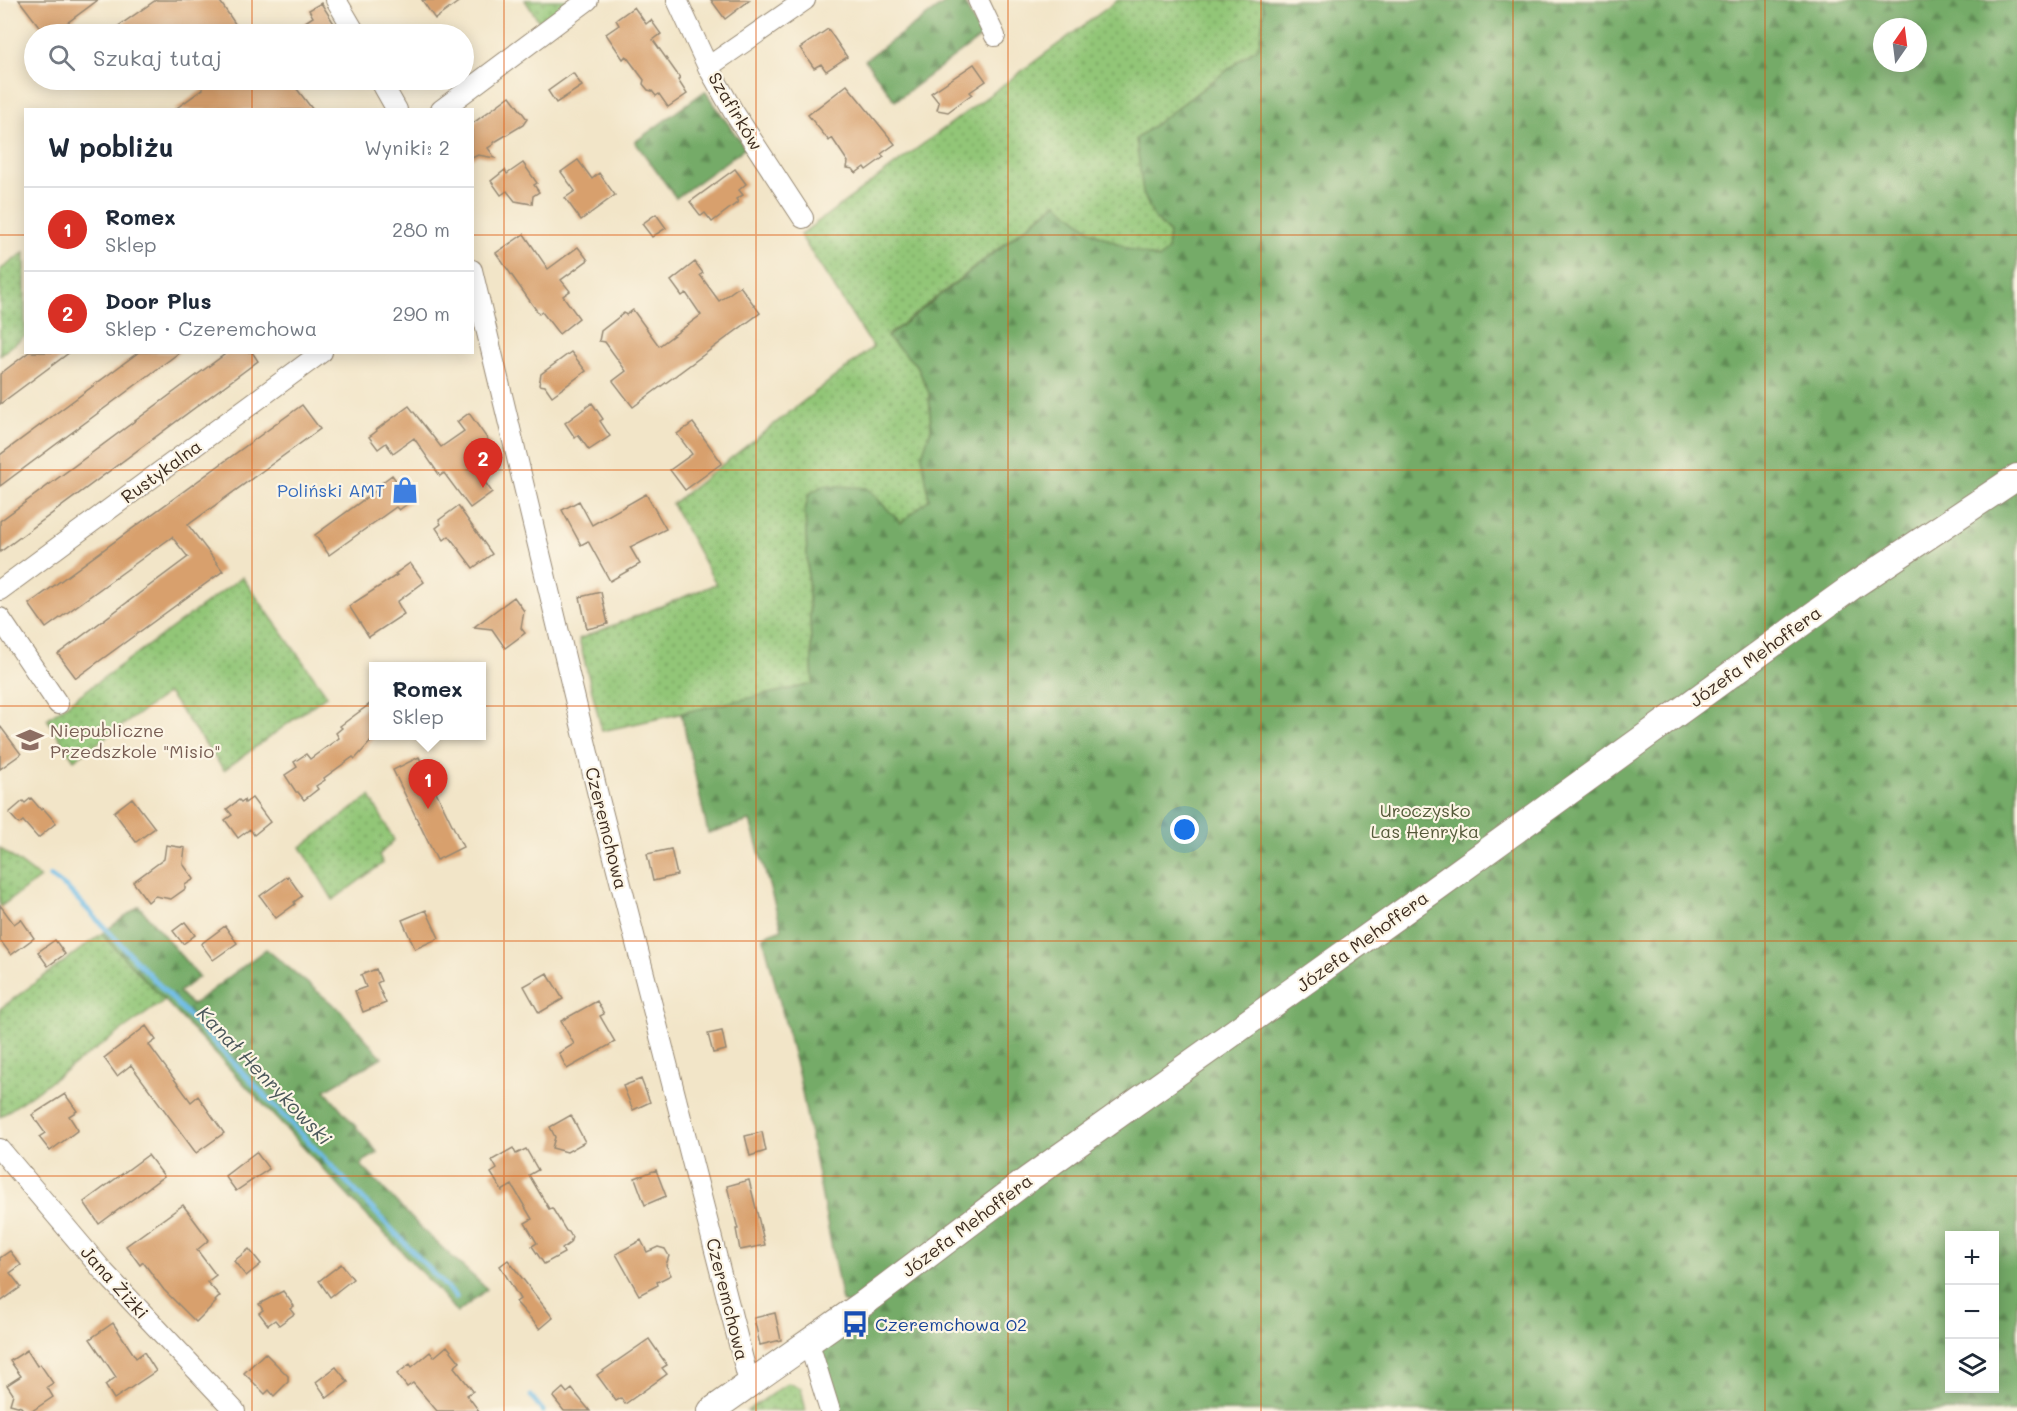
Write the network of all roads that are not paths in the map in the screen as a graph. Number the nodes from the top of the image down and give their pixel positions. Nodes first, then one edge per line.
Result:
1 (336, 0) edge
2 (588, 0) edge
3 (676, 0) edge
4 (805, 0) edge
5 (978, 0) edge
6 (350, 24) edge
7 (994, 36) dead end
8 (708, 67) junction
9 (474, 85) edge
10 (386, 90) edge
11 (468, 90) edge
12 (396, 108) edge
13 (444, 108) edge
14 (803, 218) dead end
15 (474, 278) edge
16 (319, 354) edge
17 (2017, 477) edge
18 (0, 590) edge
19 (0, 618) edge
20 (58, 704) dead end
21 (0, 1149) edge
22 (806, 1344) junction
23 (749, 1383) junction
24 (235, 1411) edge
25 (711, 1411) edge
26 (830, 1411) edge

1 - 6 street
2 - 9 street
3 - 8 street, Szafirków
4 - 8 street
5 - 7 street
8 - 14 street, Szafirków
10 - 12 street
11 - 13 street
15 - 23 street, Czeremchowa
16 - 18 street, Rustykalna
17 - 22 street, Józefa Mehoffera
19 - 20 street
21 - 24 street, Jana Żiżki
22 - 23 street, Józefa Mehoffera
22 - 26 street
23 - 25 street, Józefa Mehoffera

